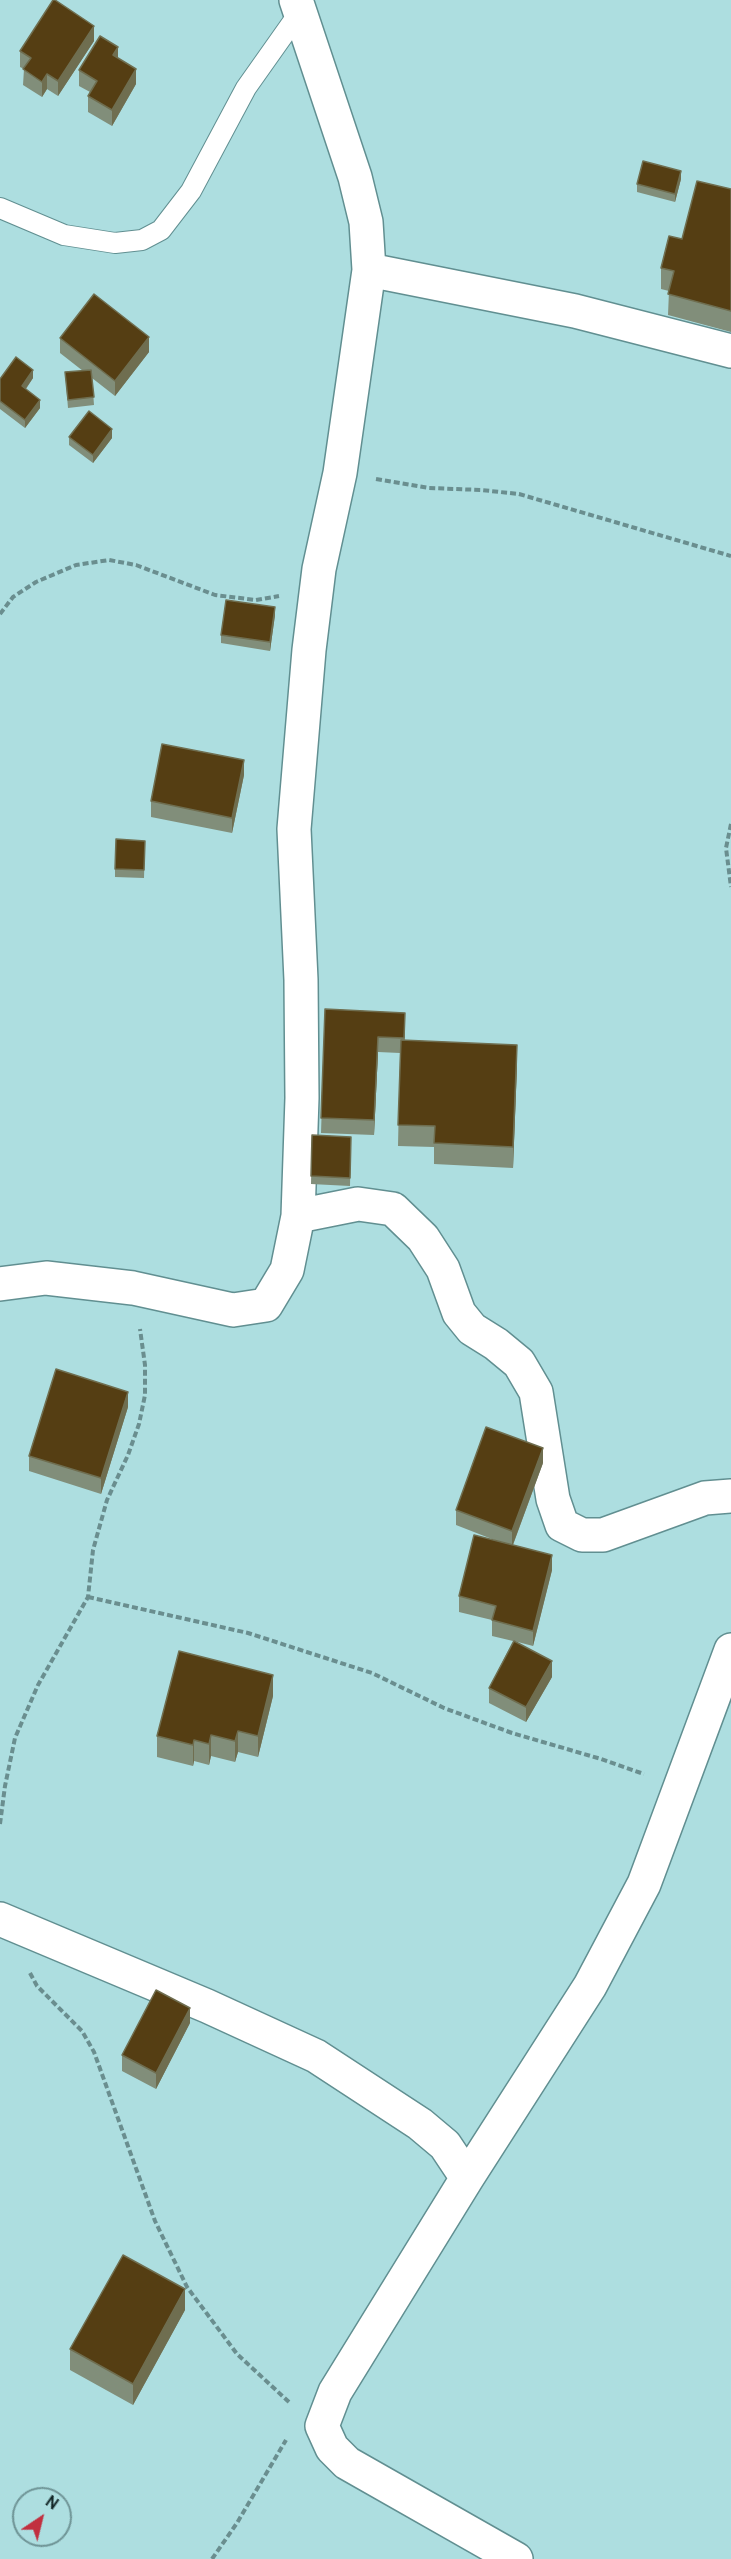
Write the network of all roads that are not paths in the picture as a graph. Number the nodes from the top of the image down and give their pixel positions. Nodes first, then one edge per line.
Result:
1 (297, 7) edge
2 (0, 208) edge
3 (369, 270) junction
4 (731, 351) edge
5 (298, 1216) junction
6 (0, 1284) edge
7 (731, 1496) edge
8 (731, 1650) edge
9 (0, 1919) edge
10 (467, 2178) junction
11 (516, 2559) edge

1 - 2 lane
1 - 3 street
3 - 4 street
3 - 5 street
5 - 6 street
5 - 7 street
8 - 10 street
9 - 10 street
10 - 11 street

